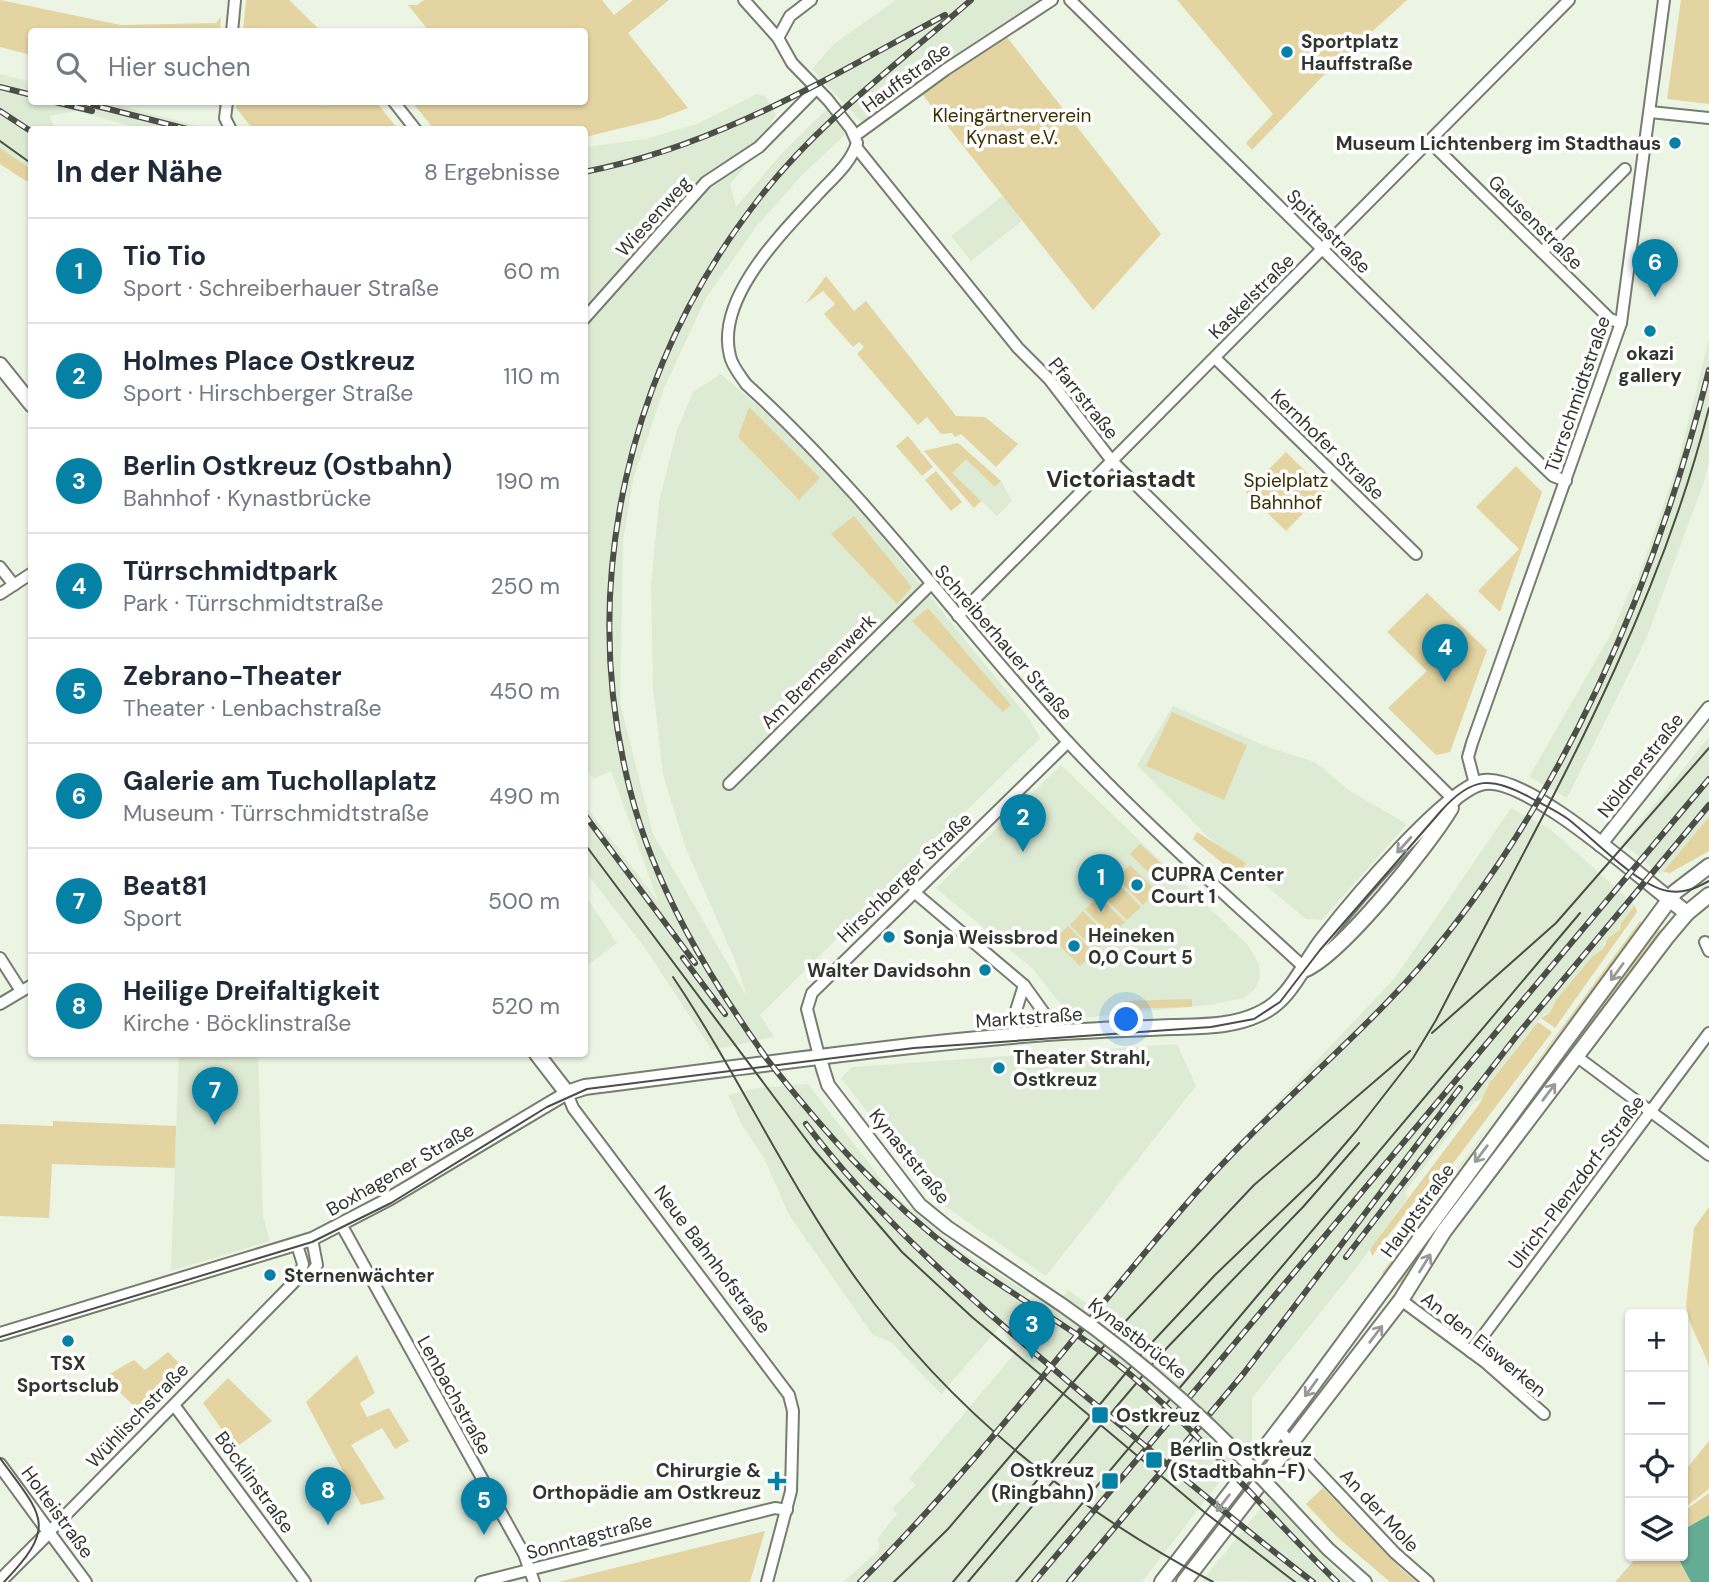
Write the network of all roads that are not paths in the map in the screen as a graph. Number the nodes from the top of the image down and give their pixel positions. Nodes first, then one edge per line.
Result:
1 (235, 0) edge
2 (744, 0) edge
3 (811, 0) edge
4 (1052, 0) edge
5 (1070, 0) edge
6 (1569, 0) edge
7 (1664, 0) edge
8 (232, 28) edge
9 (778, 38) junction
10 (817, 88) junction
11 (227, 105) edge
12 (396, 105) edge
13 (1650, 111) junction
14 (1709, 118) edge
15 (229, 126) edge
16 (413, 126) edge
17 (856, 135) junction
18 (1429, 141) junction
19 (856, 147) junction
20 (1625, 169) dead end
21 (1322, 249) junction
22 (1542, 253) junction
23 (588, 315) edge
24 (1621, 323) junction
25 (1215, 358) junction
26 (0, 365) edge
27 (28, 400) edge
28 (1112, 461) junction
29 (1566, 481) junction
30 (1416, 554) dead end
31 (0, 567) edge
32 (28, 576) edge
33 (931, 584) junction
34 (14, 585) junction
35 (0, 594) edge
36 (958, 616) junction
37 (1709, 708) edge
38 (1068, 742) junction
39 (729, 784) dead end
40 (1475, 784) junction
41 (1455, 800) junction
42 (1601, 845) junction
43 (1709, 866) edge
44 (914, 892) junction
45 (1709, 895) edge
46 (1669, 900) junction
47 (1688, 912) junction
48 (0, 958) edge
49 (1306, 969) junction
50 (1024, 985) junction
51 (27, 988) edge
52 (0, 1004) edge
53 (1048, 1033) junction
54 (1709, 1033) edge
55 (1014, 1037) junction
56 (819, 1056) junction
57 (1576, 1056) junction
58 (539, 1057) edge
59 (566, 1093) junction
60 (1650, 1112) junction
61 (1709, 1155) edge
62 (342, 1226) junction
63 (312, 1239) junction
64 (298, 1245) junction
65 (300, 1276) junction
66 (1031, 1284) joint
67 (1385, 1288) junction
68 (1401, 1300) junction
69 (0, 1334) edge
70 (1471, 1352) junction
71 (174, 1405) junction
72 (1544, 1415) dead end
73 (1279, 1430) junction
74 (1293, 1443) junction
75 (0, 1465) edge
76 (787, 1510) junction
77 (49, 1532) junction
78 (530, 1570) junction
79 (0, 1581) edge
80 (86, 1582) edge
81 (305, 1582) edge
82 (481, 1582) edge
83 (534, 1582) edge
84 (767, 1582) edge
85 (1161, 1582) edge
86 (1184, 1582) edge
87 (1366, 1582) edge
88 (1428, 1582) edge

1 - 8 street
2 - 9 street
3 - 9 street
4 - 17 street, Hauffstraße
5 - 21 street, Spittastraße
6 - 18 street, Kaskelstraße
7 - 13 street, Türrschmidtstraße
9 - 10 street
10 - 17 street
10 - 23 street, Wiesenweg
11 - 15 street
12 - 16 street
13 - 14 street
13 - 24 street, Türrschmidtstraße
17 - 19 street, Hauffstraße
18 - 21 street, Kaskelstraße
18 - 22 street, Geusenstraße
19 - 28 street, Pfarrstraße
19 - 33 street, Schreiberhauer Straße
20 - 22 street
21 - 25 street, Kaskelstraße
21 - 29 street, Spittastraße
22 - 24 street, Geusenstraße
24 - 29 street, Türrschmidtstraße
25 - 28 street, Kaskelstraße
25 - 30 street, Kernhofer Straße
26 - 27 main road
28 - 36 street, Kaskelstraße
28 - 41 street, Pfarrstraße
29 - 40 street, Türrschmidtstraße
31 - 34 street
32 - 34 street
33 - 36 street, Schreiberhauer Straße
33 - 39 street, Am Bremsenwerk
34 - 35 street
36 - 38 street, Schreiberhauer Straße
37 - 42 street, Nöldnerstraße
38 - 44 street, Hirschberger Straße
38 - 49 street, Schreiberhauer Straße
40 - 41 main road, Marktstraße
40 - 42 main road
41 - 49 main road, Marktstraße
42 - 46 main road
43 - 46 main road, Hauptstraße
44 - 50 street
44 - 56 street, Hirschberger Straße
45 - 47 main road, Hauptstraße
46 - 47 main road
46 -> 67 main road, Hauptstraße
47 - 57 main road, Hauptstraße
48 - 51 street
49 - 53 main road, Marktstraße
50 - 53 street
50 - 55 street
51 - 52 street
53 - 55 main road, Marktstraße
54 - 60 street, Ulrich-Plenzdorf-Straße
55 - 56 main road, Marktstraße
56 - 59 main road, Boxhagener Straße
56 - 66 street, Kynaststraße
57 - 60 street
68 -> 57 main road, Hauptstraße
58 - 59 main road, Neue Bahnhofstraße
59 - 62 street, Boxhagener Straße
59 - 76 street, Neue Bahnhofstraße
60 - 61 street
60 - 70 street, Ulrich-Plenzdorf-Straße
62 - 63 street, Boxhagener Straße
62 - 78 street, Lenbachstraße
63 - 64 street, Boxhagener Straße
63 - 65 street, Wühlischstraße
64 - 65 street
64 - 69 street, Boxhagener Straße
65 - 71 street, Wühlischstraße
66 - 87 street, Kynastbrücke, bridge
67 - 68 main road
67 -> 73 main road, Hauptstraße
68 - 70 street, An den Eiswerken
74 -> 68 main road, Hauptstraße
70 - 72 street, An den Eiswerken
71 - 77 street, Wühlischstraße
71 - 81 street, Böcklinstraße
73 - 74 street, An der Mole
73 -> 85 main road, Hauptstraße
74 - 86 main road, Hauptstraße
74 - 88 street, An der Mole
75 - 77 street, Holteistraße
76 - 78 street, Sonntagstraße
76 - 84 street, Neue Bahnhofstraße
77 - 79 street, Wühlischstraße
77 - 80 street, Holteistraße
78 - 82 street, Sonntagstraße
78 - 83 street, Lenbachstraße

